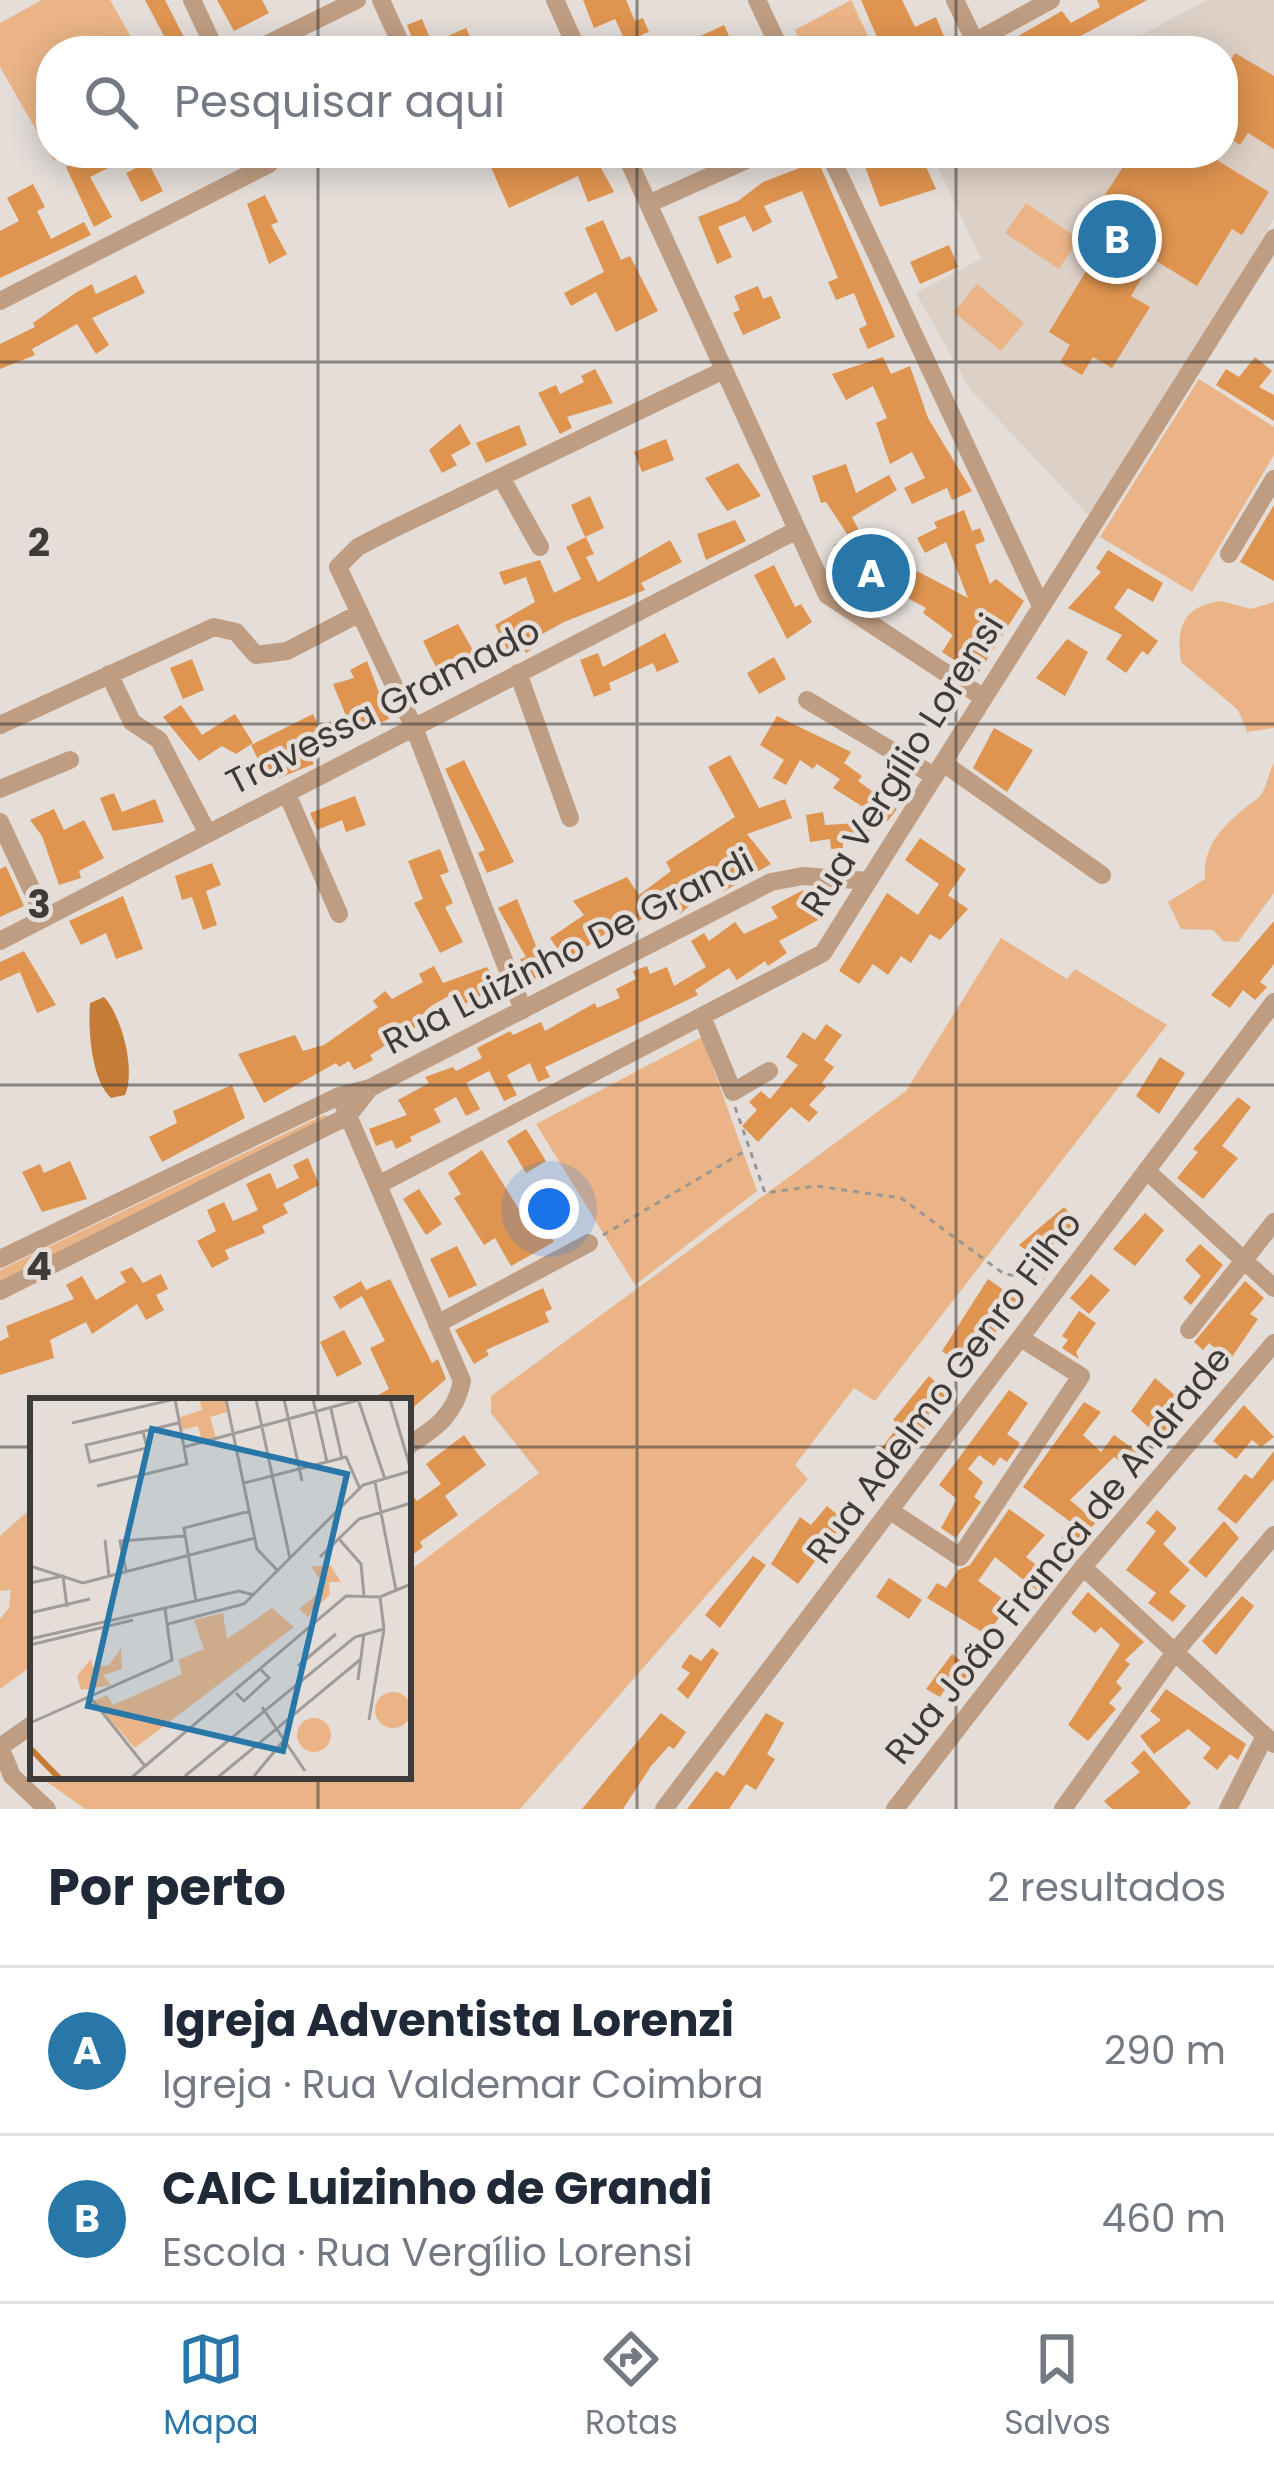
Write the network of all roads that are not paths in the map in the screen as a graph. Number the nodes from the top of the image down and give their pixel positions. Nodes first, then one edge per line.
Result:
1 (191, 0) edge
2 (357, 0) edge
3 (381, 0) edge
4 (555, 0) edge
5 (757, 0) edge
6 (955, 0) edge
7 (1051, 0) edge
8 (209, 36) edge
9 (284, 36) edge
10 (397, 36) edge
11 (571, 36) edge
12 (774, 36) edge
13 (967, 36) edge
14 (991, 36) edge
15 (261, 168) edge
16 (632, 168) edge
17 (728, 168) edge
18 (836, 168) edge
19 (648, 204) junction
20 (1274, 238) edge
21 (0, 301) edge
22 (724, 370) junction
23 (502, 479) junction
24 (1274, 479) edge
25 (797, 530) junction
26 (540, 547) dead end
27 (1229, 554) dead end
28 (1042, 606) junction
29 (360, 613) junction
30 (518, 673) junction
31 (109, 674) junction
32 (984, 698) junction
33 (807, 700) dead end
34 (0, 725) edge
35 (415, 730) junction
36 (70, 760) dead end
37 (938, 770) junction
38 (0, 789) edge
39 (287, 794) junction
40 (570, 818) dead end
41 (0, 823) edge
42 (208, 834) junction
43 (1102, 875) dead end
44 (868, 881) junction
45 (339, 914) dead end
46 (45, 918) junction
47 (0, 941) edge
48 (1274, 1002) edge
49 (523, 1010) junction
50 (702, 1016) junction
51 (770, 1071) dead end
52 (370, 1088) junction
53 (340, 1096) junction
54 (348, 1116) junction
55 (1148, 1171) junction
56 (378, 1185) junction
57 (1274, 1222) edge
58 (589, 1243) road end
59 (0, 1258) edge
60 (1245, 1261) junction
61 (1274, 1288) edge
62 (0, 1291) edge
63 (437, 1324) junction
64 (1189, 1330) dead end
65 (1022, 1339) junction
66 (1274, 1343) edge
67 (411, 1444) edge
68 (892, 1512) junction
69 (1274, 1535) edge
70 (1083, 1567) junction
71 (1175, 1652) junction
72 (30, 1726) edge
73 (1270, 1740) edge
74 (0, 1747) edge
75 (46, 1809) edge
76 (664, 1809) edge
77 (895, 1809) edge
78 (1063, 1809) edge
79 (1228, 1809) edge

1 - 8 street
2 - 9 street
3 - 10 street
4 - 11 street
5 - 12 street
6 - 13 street
7 - 14 street
15 - 21 street
16 - 19 street
17 - 19 street
18 - 28 street
19 - 22 street
20 - 28 street, Rua Vergílio Lorensi
22 - 23 street
22 - 25 street
23 - 26 street
23 - 29 street
24 - 27 street
25 - 30 street, Travessa Gramado
25 - 32 street
28 - 32 street, Rua Vergílio Lorensi
29 - 31 street
29 - 35 street
30 - 35 street, Travessa Gramado
30 - 40 street
31 - 34 street
31 - 42 street
32 - 37 street, Rua Vergílio Lorensi
33 - 37 street
35 - 39 street, Travessa Gramado
35 - 49 street
36 - 38 street
37 - 43 street
37 - 44 street, Rua Vergílio Lorensi
39 - 42 street, Travessa Gramado
39 - 45 street
41 - 46 street
42 - 46 street, Travessa Gramado
44 - 49 street, Rua Luizinho De Grandi
44 - 50 street, Rua Vergílio Lorensi
46 - 47 street, Travessa Gramado
48 - 55 street, Rua Adelmo Genro Filho
49 - 52 street, Rua Luizinho De Grandi
50 - 51 street
50 - 56 street, Rua Vergílio Lorensi
52 - 53 street, Rua Luizinho De Grandi
52 - 54 street, Rua Luizinho De Grandi
53 - 54 street
53 - 59 street, Rua Luizinho De Grandi
54 - 56 street
54 - 62 street
55 - 60 street
55 - 65 street, Rua Adelmo Genro Filho
56 - 63 street
57 - 60 street
58 - 63 street
60 - 61 street
60 - 64 street
63 - 67 street
65 - 68 street, Rua Adelmo Genro Filho
65 - 68 street
66 - 70 street, Rua João Franca de Andrade
68 - 76 street, Rua Adelmo Genro Filho
69 - 71 street
70 - 71 street
70 - 77 street, Rua João Franca de Andrade
71 - 73 street
71 - 78 street
72 - 74 street
73 - 79 street
74 - 75 street

